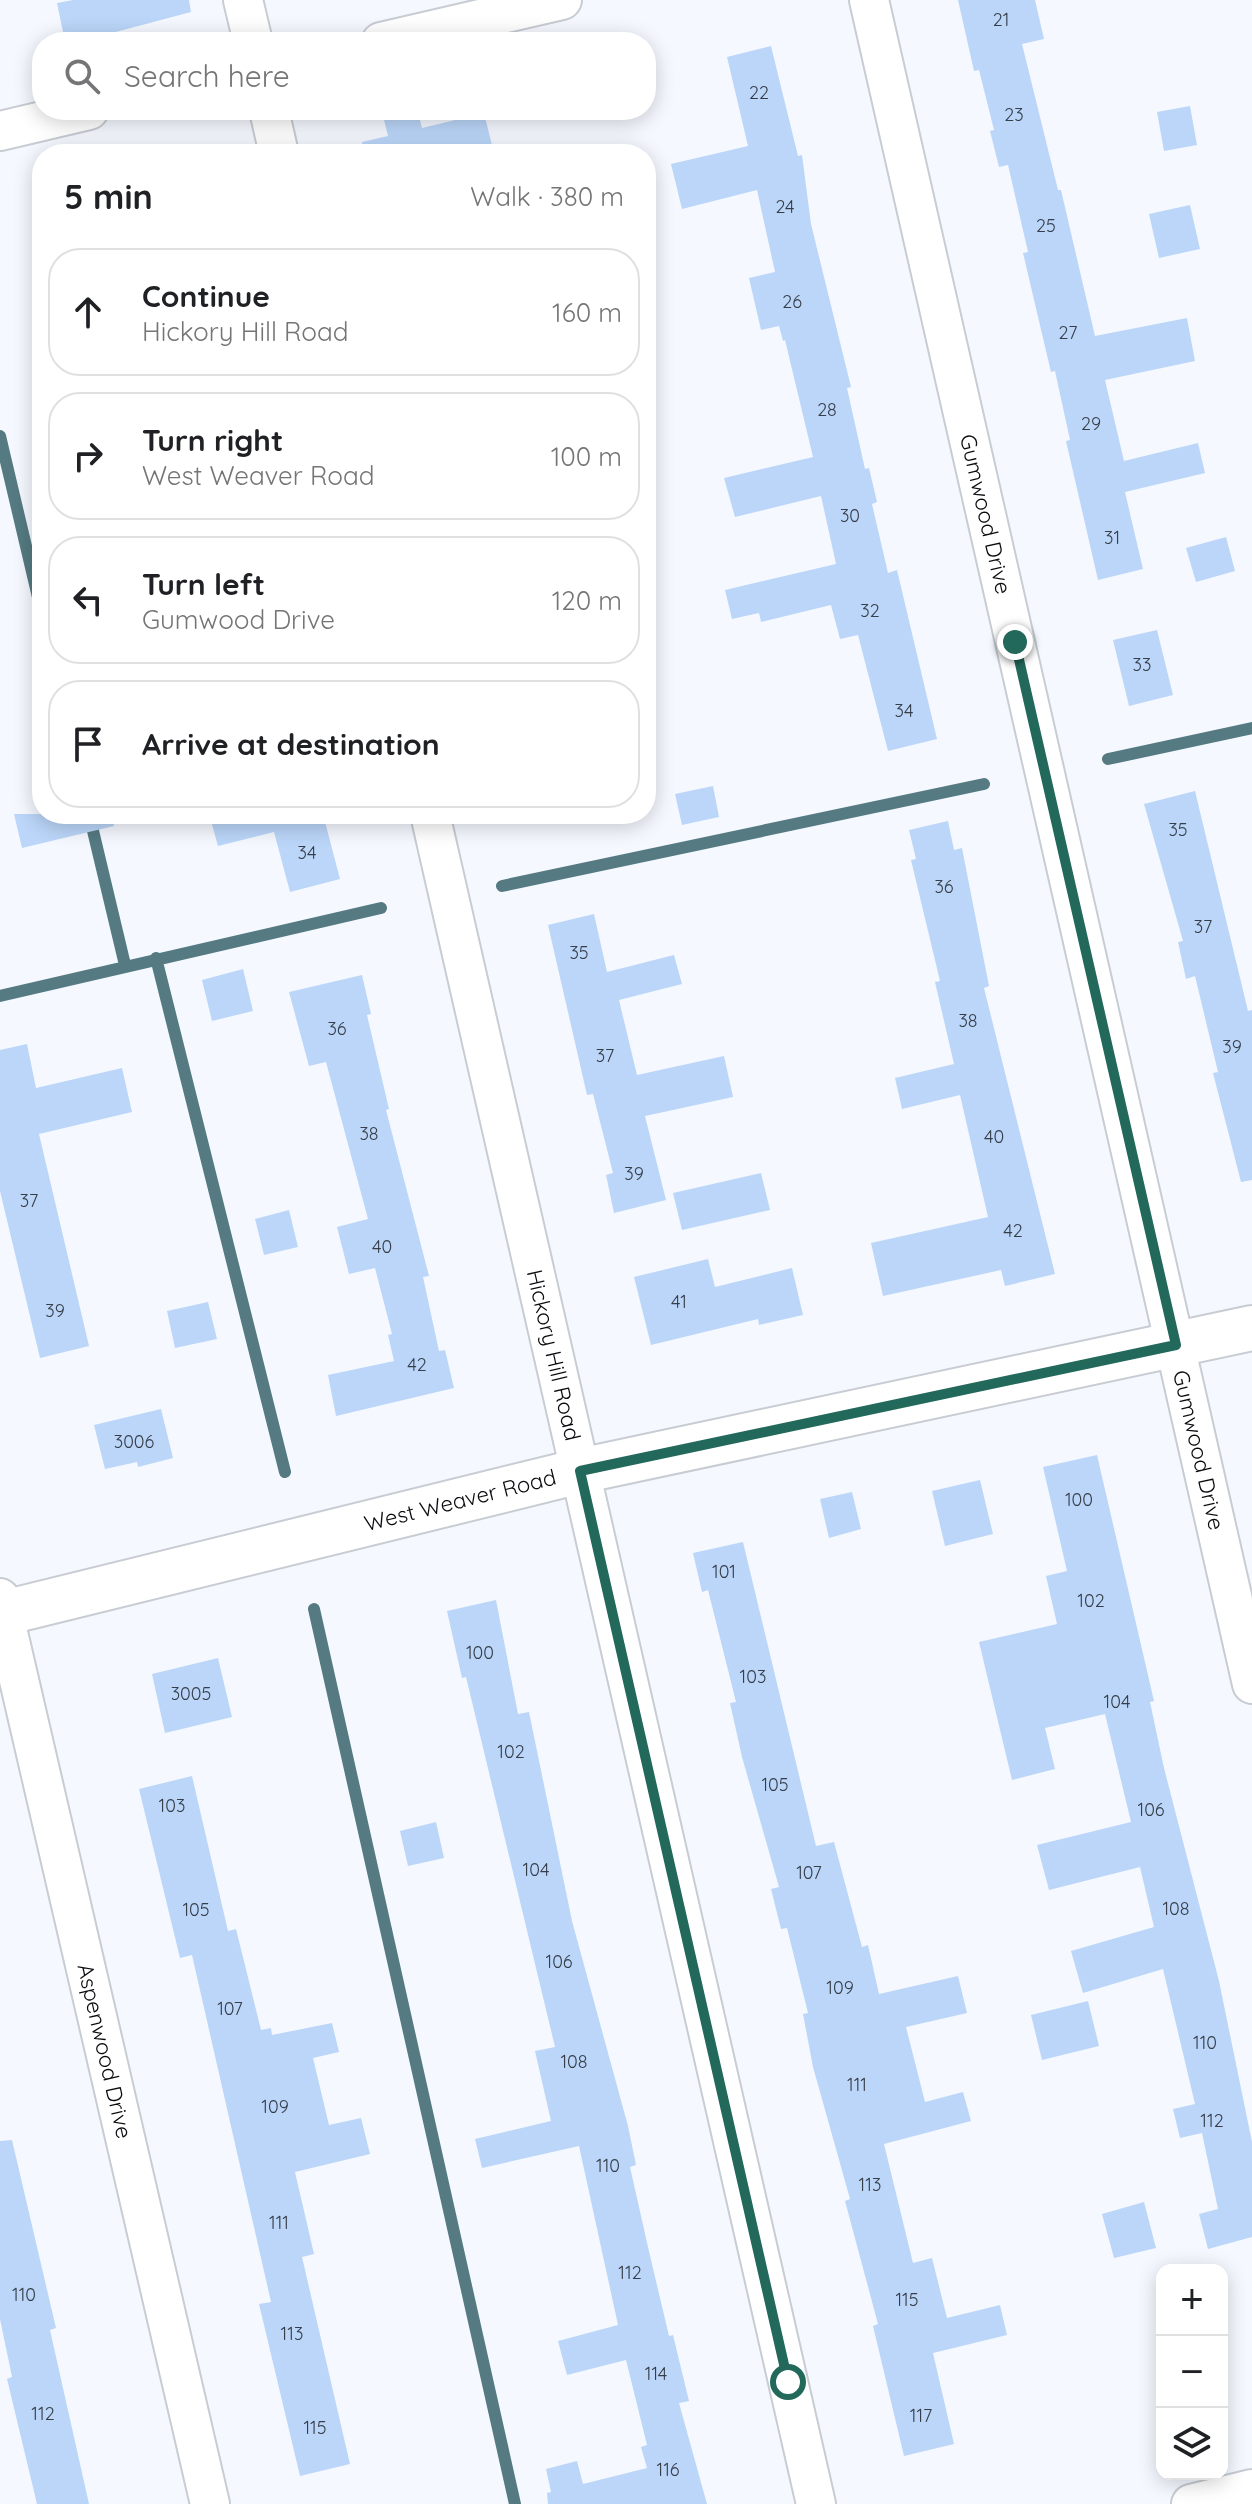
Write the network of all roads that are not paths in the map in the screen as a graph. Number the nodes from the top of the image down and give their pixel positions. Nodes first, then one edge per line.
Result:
1 (243, 0) edge
2 (562, 0) edge
3 (869, 0) edge
4 (251, 32) edge
5 (424, 32) edge
6 (47, 120) edge
7 (271, 120) edge
8 (0, 131) edge
9 (277, 144) edge
10 (432, 824) edge
11 (1252, 1328) edge
12 (1176, 1345) junction
13 (580, 1471) junction
14 (1, 1609) edge
15 (1252, 1684) edge
16 (1252, 2489) edge
17 (210, 2504) edge
18 (816, 2504) edge
19 (1191, 2504) edge

1 - 4 street
2 - 5 street
3 - 12 street, Gumwood Drive
6 - 8 street
7 - 9 street
10 - 13 street, Hickory Hill Road
11 - 12 street, West Weaver Road
12 - 13 street, West Weaver Road
12 - 15 street, Gumwood Drive
13 - 14 street, West Weaver Road
13 - 18 street, Hickory Hill Road
14 - 17 street, Aspenwood Drive
16 - 19 street

